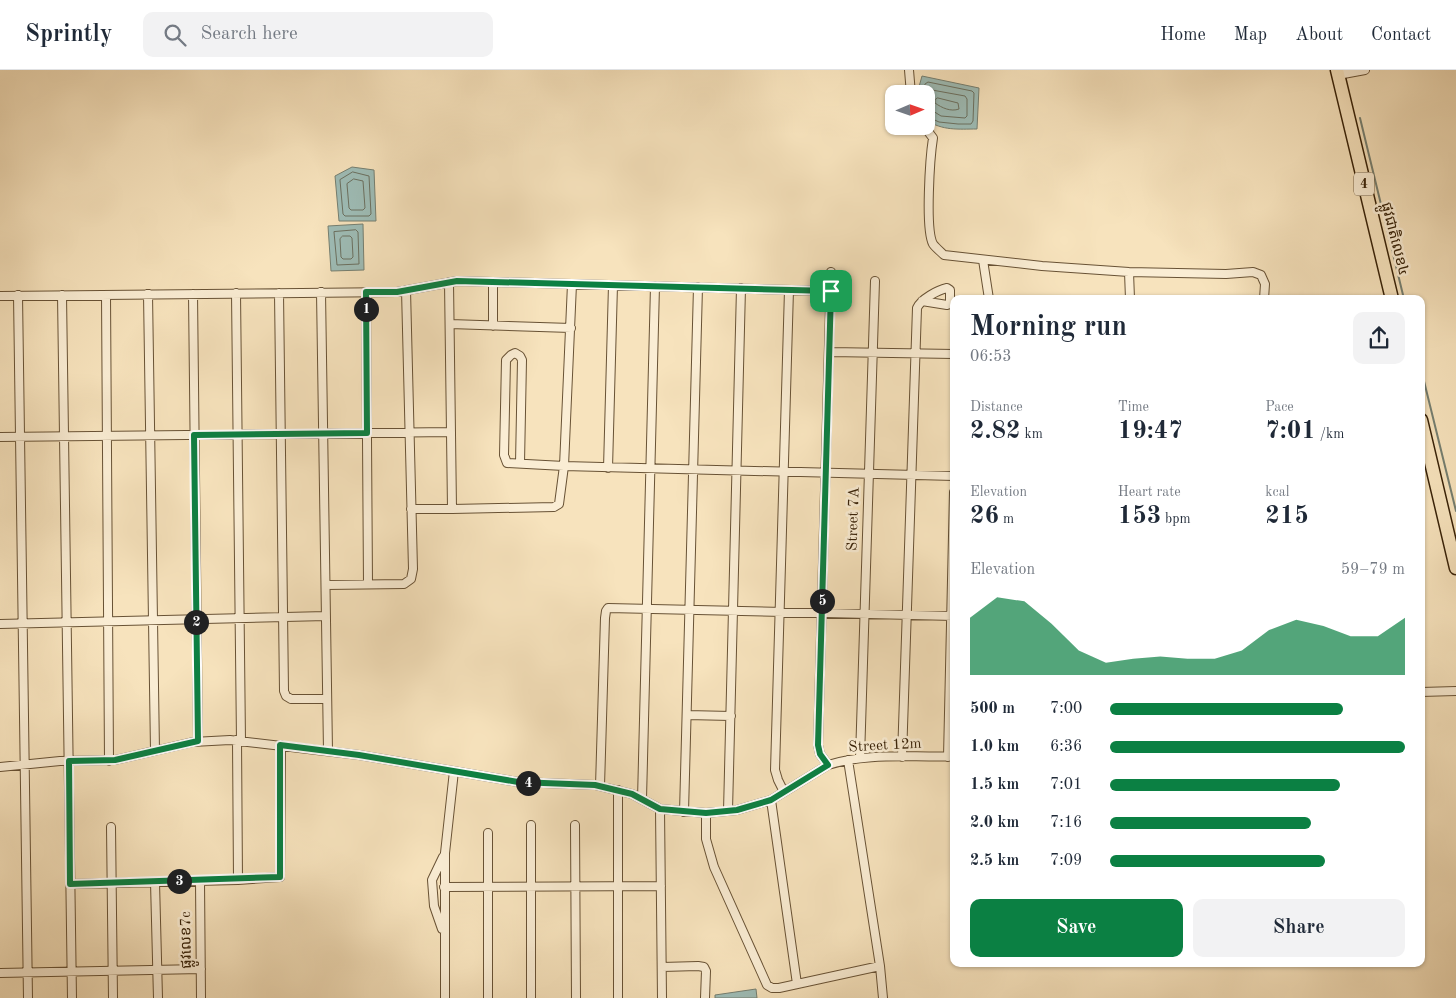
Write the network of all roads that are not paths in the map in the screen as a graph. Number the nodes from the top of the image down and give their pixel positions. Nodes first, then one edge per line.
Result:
1 (910, 70) edge
2 (1366, 70) edge
3 (1337, 72) edge
4 (911, 85) edge
5 (931, 135) edge
6 (983, 260) junction
7 (831, 272) dead end
8 (1130, 272) junction
9 (875, 281) dead end
10 (449, 282) junction
11 (493, 282) junction
12 (572, 284) junction
13 (614, 285) junction
14 (655, 286) junction
15 (698, 287) junction
16 (741, 288) junction
17 (406, 290) junction
18 (789, 290) junction
19 (831, 291) junction
20 (321, 292) junction
21 (366, 292) junction
22 (236, 293) junction
23 (279, 293) junction
24 (148, 294) junction
25 (193, 294) junction
26 (18, 295) junction
27 (62, 295) junction
28 (106, 295) junction
29 (988, 295) edge
30 (1130, 295) edge
31 (1264, 295) edge
32 (1391, 295) edge
33 (0, 296) edge
34 (922, 301) dead end
35 (450, 324) junction
36 (493, 326) junction
37 (571, 328) junction
38 (830, 352) junction
39 (873, 353) junction
40 (916, 354) junction
41 (950, 354) edge
42 (409, 432) junction
43 (451, 432) junction
44 (323, 433) junction
45 (367, 433) junction
46 (238, 434) junction
47 (280, 434) junction
48 (194, 435) junction
49 (107, 436) junction
50 (150, 436) junction
51 (20, 437) junction
52 (64, 437) junction
53 (0, 438) edge
54 (1425, 460) edge
55 (520, 463) junction
56 (564, 466) junction
57 (608, 468) junction
58 (650, 469) junction
59 (693, 470) junction
60 (737, 471) junction
61 (784, 472) junction
62 (826, 473) junction
63 (869, 474) junction
64 (912, 475) junction
65 (950, 476) edge
66 (411, 509) junction
67 (452, 509) junction
68 (1456, 568) edge
69 (368, 584) junction
70 (326, 585) junction
71 (646, 610) junction
72 (689, 610) junction
73 (733, 611) junction
74 (780, 612) junction
75 (822, 613) junction
76 (865, 614) junction
77 (907, 615) junction
78 (326, 616) junction
79 (950, 616) edge
80 (282, 617) junction
81 (240, 618) junction
82 (196, 619) junction
83 (153, 620) junction
84 (109, 621) junction
85 (67, 622) junction
86 (23, 623) junction
87 (0, 624) edge
88 (1456, 691) edge
89 (1425, 692) edge
90 (327, 699) junction
91 (687, 715) junction
92 (731, 716) junction
93 (198, 741) junction
94 (239, 741) junction
95 (280, 745) junction
96 (154, 751) junction
97 (328, 751) junction
98 (950, 756) edge
99 (902, 757) junction
100 (860, 758) junction
101 (848, 760) junction
102 (69, 761) junction
103 (110, 761) junction
104 (26, 765) junction
105 (828, 765) junction
106 (0, 767) edge
107 (454, 771) junction
108 (600, 786) junction
109 (618, 790) junction
110 (784, 792) junction
111 (642, 799) junction
112 (771, 800) junction
113 (660, 809) junction
114 (728, 811) junction
115 (684, 812) junction
116 (706, 813) junction
117 (531, 825) dead end
118 (575, 825) dead end
119 (111, 827) dead end
120 (488, 833) dead end
121 (445, 852) junction
122 (238, 880) junction
123 (200, 881) junction
124 (155, 882) junction
125 (112, 883) junction
126 (70, 884) junction
127 (618, 886) junction
128 (661, 886) junction
129 (444, 887) junction
130 (488, 887) junction
131 (531, 887) junction
132 (576, 887) junction
133 (444, 937) junction
134 (880, 966) junction
135 (662, 968) junction
136 (201, 969) junction
137 (157, 970) junction
138 (112, 971) junction
139 (28, 972) junction
140 (72, 972) junction
141 (0, 973) edge
142 (796, 984) junction
143 (28, 998) edge
144 (72, 998) edge
145 (113, 998) edge
146 (158, 998) edge
147 (201, 998) edge
148 (445, 998) edge
149 (488, 998) edge
150 (531, 998) edge
151 (576, 998) edge
152 (618, 998) edge
153 (662, 998) edge
154 (706, 998) edge
155 (883, 998) edge

1 - 4 street
2 - 3 street
3 - 32 highway, ផ្លូវជាតិលេខ៤ / 4
5 - 6 street
6 - 8 street
6 - 29 street
7 - 19 street
8 - 30 street
8 - 31 street
9 - 39 street, Street 7A
10 - 11 street
10 - 17 street
10 - 35 street
11 - 12 street
11 - 36 street
12 - 13 street
12 - 37 street
13 - 14 street
13 - 57 street
14 - 15 street
14 - 58 street
15 - 16 street
15 - 59 street
16 - 18 street
16 - 60 street
17 - 21 street
17 - 42 street
18 - 19 street
18 - 61 street
19 - 38 street
20 - 21 street
20 - 23 street
20 - 44 street
21 - 45 street
22 - 23 street
22 - 25 street
22 - 46 street
23 - 47 street
24 - 25 street
24 - 28 street
24 - 50 street
25 - 48 street
26 - 27 street
26 - 33 street
26 - 51 street
27 - 28 street
27 - 52 street
28 - 49 street
34 - 40 street
35 - 36 street
35 - 43 street
36 - 37 street
37 - 56 street
38 - 39 street
38 - 62 street
39 - 40 street
39 - 63 street, Street 7A
40 - 41 street
40 - 64 street
42 - 43 street
42 - 45 street
42 - 66 street
43 - 67 street
44 - 45 street
44 - 47 street
44 - 70 street
45 - 69 street
46 - 47 street
46 - 48 street
46 - 81 street
47 - 80 street
48 - 50 street
48 - 82 street
49 - 50 street
49 - 52 street
49 - 84 street
50 - 83 street
51 - 52 street
51 - 53 street
51 - 86 street
52 - 85 street
54 - 68 highway
55 - 55 street
55 - 56 street
56 - 57 street
56 - 67 street
57 - 58 street
58 - 59 street
58 - 71 street
59 - 60 street
59 - 72 street
60 - 61 street
60 - 73 street
61 - 62 street
61 - 74 street
62 - 63 street
62 - 75 street
63 - 64 street
63 - 76 street, Street 7A
64 - 65 street
64 - 77 street
66 - 67 street
66 - 69 street
69 - 70 street
70 - 78 street
71 - 72 street
71 - 108 street
71 - 111 street
72 - 73 street
72 - 91 street
73 - 74 street
73 - 92 street
74 - 75 street
74 - 110 street
75 - 76 street
75 - 105 street
76 - 77 street
76 - 100 street, Street 7A
77 - 79 street
77 - 99 street
78 - 80 street
78 - 90 street
80 - 81 street
80 - 90 street
81 - 82 street
81 - 94 street
82 - 83 street
82 - 93 street
83 - 84 street
83 - 96 street
84 - 85 street
84 - 103 street
85 - 86 street
85 - 102 street
86 - 87 street
86 - 104 street
88 - 89 street
90 - 97 street
91 - 92 street
91 - 115 street
92 - 114 street
93 - 94 street, Street 12m
93 - 96 street, Street 12m
94 - 95 street, Street 12m
94 - 122 street
95 - 97 street, Street 12m
95 - 122 street
96 - 103 street, Street 12m
97 - 107 street, Street 12m
98 - 99 street, Street 12m
99 - 100 street, Street 12m
100 - 101 street, Street 12m
101 - 105 street, Street 12m
101 - 134 street
102 - 103 street, Street 12m
102 - 104 street, Street 12m
102 - 126 street
104 - 106 street, Street 12m
104 - 139 street
105 - 110 street, Street 12m
107 - 108 street, Street 12m
107 - 121 street
108 - 109 street, Street 12m
109 - 111 street, Street 12m
109 - 127 street
110 - 112 street, Street 12m
111 - 113 street, Street 12m
112 - 114 street, Street 12m
112 - 142 street
113 - 115 street, Street 12m
113 - 128 street
114 - 116 street, Street 12m
115 - 116 street, Street 12m
116 - 142 street
117 - 131 street
118 - 132 street
119 - 125 street
120 - 130 street
121 - 129 street
121 - 133 street
122 - 123 street
123 - 124 street
123 - 136 street, ផ្លូវលេខ7c
124 - 125 street
124 - 137 street
125 - 126 street
125 - 138 street
126 - 140 street
127 - 128 street
127 - 132 street
127 - 152 street
128 - 135 street
129 - 130 street
129 - 133 street
130 - 131 street
130 - 149 street
131 - 132 street
131 - 150 street
132 - 151 street
133 - 148 street
134 - 142 street
134 - 155 street
135 - 153 street
135 - 154 street
136 - 137 street
136 - 147 street, ផ្លូវលេខ7c
137 - 138 street
137 - 146 street
138 - 140 street
138 - 145 street
139 - 140 street
139 - 141 street
139 - 143 street
140 - 144 street

